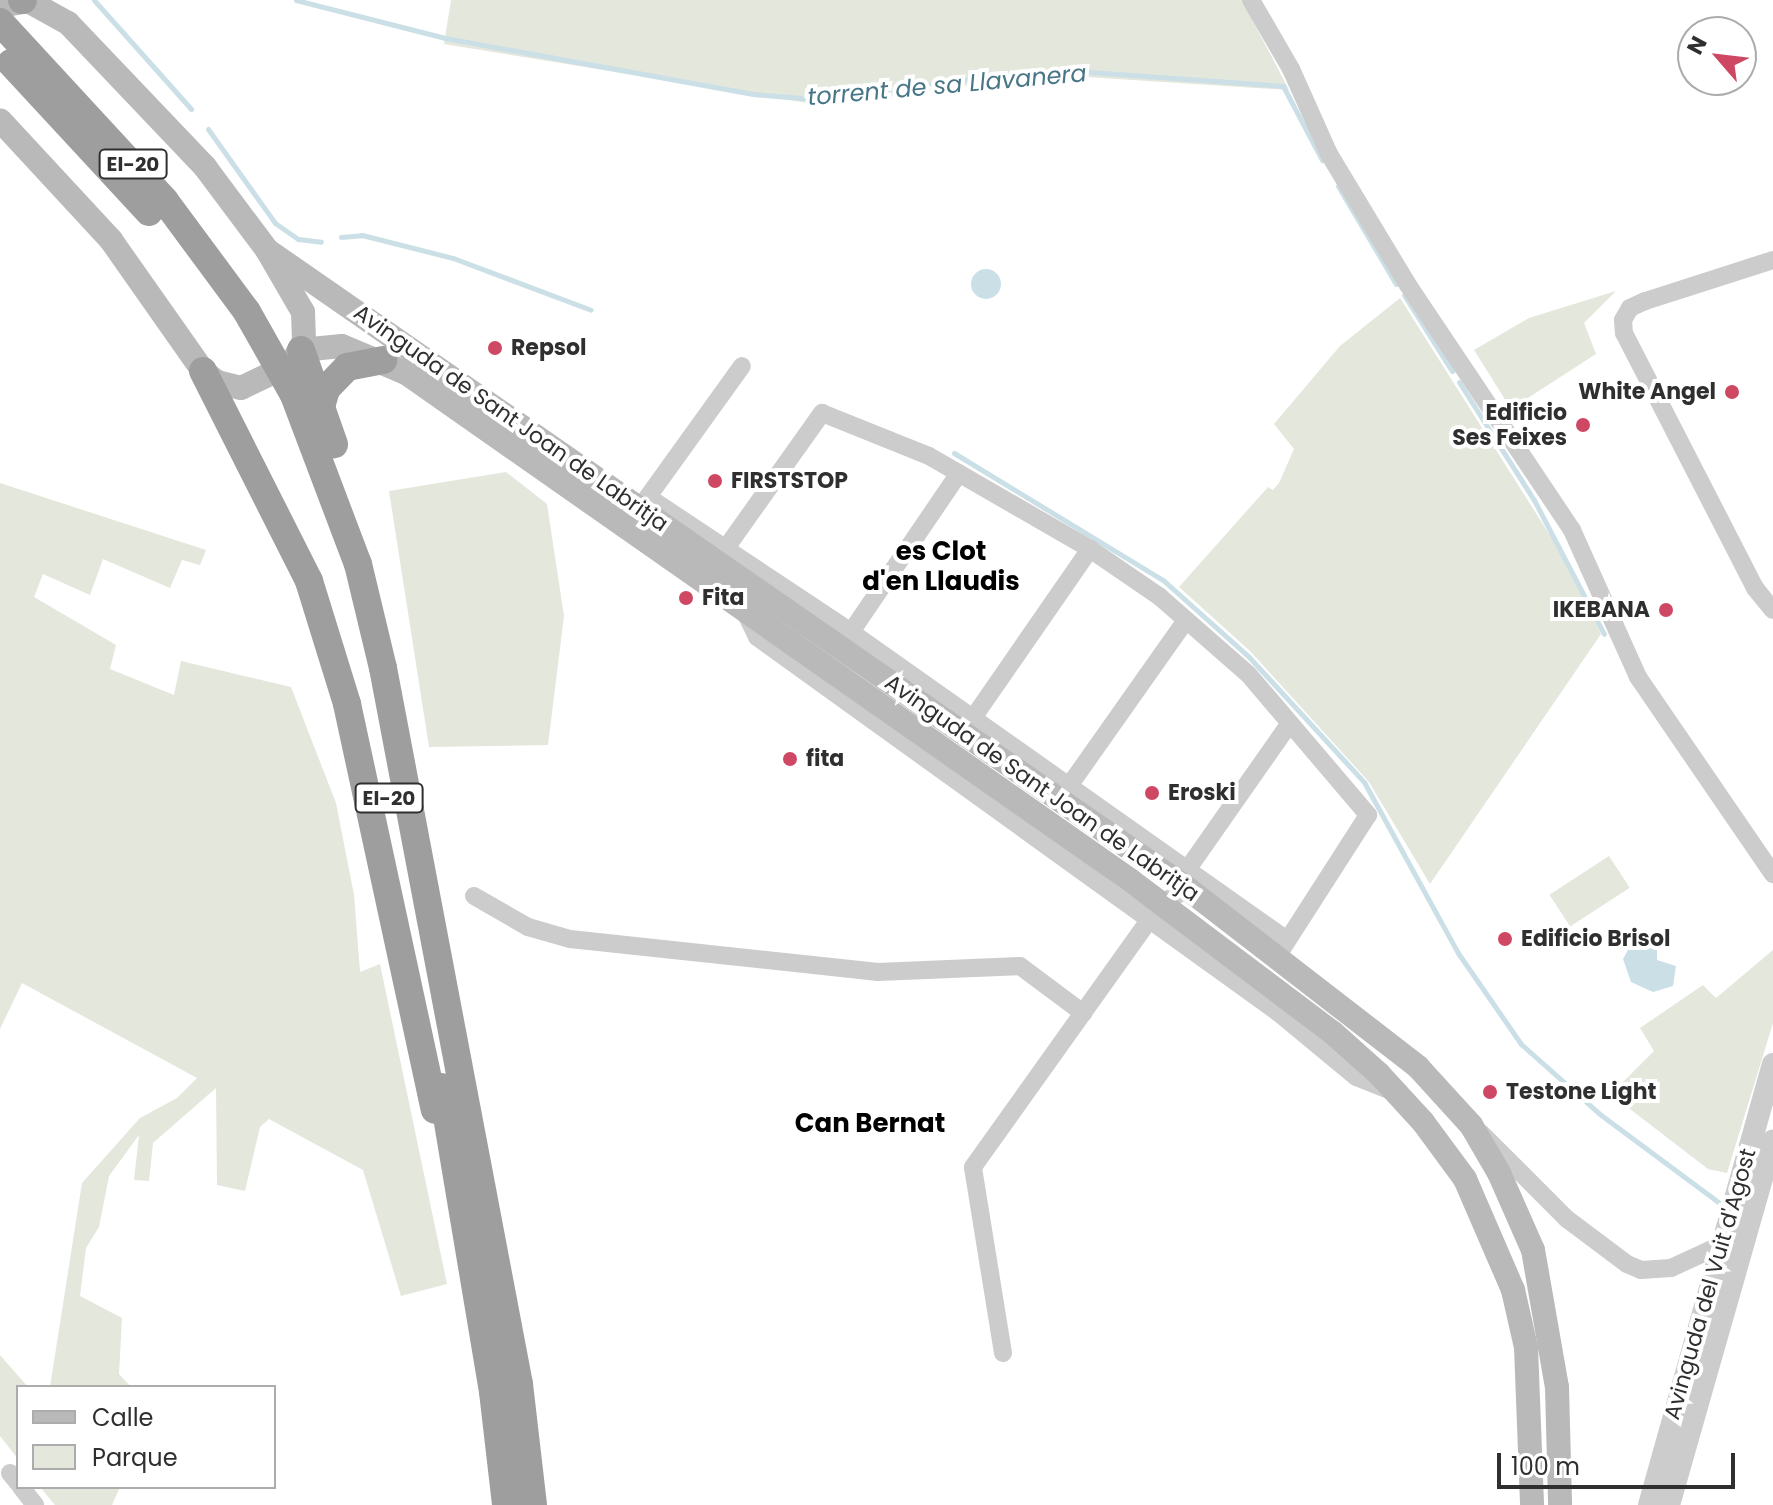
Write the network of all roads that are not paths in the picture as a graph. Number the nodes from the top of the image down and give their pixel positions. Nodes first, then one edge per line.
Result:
1 (26, 0) edge
2 (58, 0) edge
3 (1251, 0) edge
4 (68, 23) junction
5 (1, 26) edge
6 (0, 120) edge
7 (267, 250) junction
8 (1773, 260) edge
9 (301, 350) junction
10 (383, 360) junction
11 (742, 366) dead end
12 (203, 371) junction
13 (286, 400) junction
14 (321, 407) junction
15 (959, 473) junction
16 (644, 502) junction
17 (726, 548) junction
18 (1090, 549) junction
19 (1773, 610) edge
20 (1186, 620) junction
21 (851, 632) junction
22 (973, 718) junction
23 (1290, 723) junction
24 (1069, 786) junction
25 (1773, 874) edge
26 (1188, 880) junction
27 (474, 896) dead end
28 (1155, 912) junction
29 (1282, 947) junction
30 (1083, 1013) junction
31 (1773, 1064) edge
32 (1471, 1125) junction
33 (1773, 1141) edge
34 (482, 1176) junction
35 (459, 1202) junction
36 (1721, 1245) junction
37 (1003, 1353) dead end
38 (22, 1489) edge
39 (35, 1505) edge
40 (506, 1505) edge
41 (533, 1505) edge
42 (1532, 1505) edge
43 (1560, 1505) edge
44 (1649, 1505) edge
45 (1669, 1505) edge

1 - 4 main road
1 - 5 main road
2 - 4 street
3 - 25 street
4 - 7 main road
5 - 13 highway, EI-20
6 - 12 main road
7 - 9 main road
7 - 16 main road, Avinguda de Sant Joan de Labritja
8 - 19 street
9 - 10 main road, Avinguda de Sant Joan de Labritja
9 - 12 main road
9 - 14 highway
10 - 14 highway
10 - 28 main road, Avinguda de Sant Joan de Labritja
11 - 16 street
12 - 35 highway
13 - 34 highway, EI-20
13 - 35 highway, EI-20
14 - 34 highway
15 - 17 street
15 - 18 street
15 - 21 street
16 - 17 street, Avinguda de Sant Joan de Labritja
16 - 26 main road, Avinguda de Sant Joan de Labritja
17 - 21 street, Avinguda de Sant Joan de Labritja
18 - 20 street
18 - 22 street
20 - 23 street
20 - 24 street
21 - 22 street, Avinguda de Sant Joan de Labritja
22 - 24 street, Avinguda de Sant Joan de Labritja
23 - 26 street
23 - 29 street
24 - 26 street, Avinguda de Sant Joan de Labritja
26 - 28 street
26 - 29 main road, Avinguda de Sant Joan de Labritja
27 - 30 street
28 - 30 street
28 - 42 main road, Avinguda de Sant Joan de Labritja
29 - 32 main road, Avinguda de Sant Joan de Labritja
30 - 37 street
31 - 36 street, Avinguda del Vuit d'Agost
32 - 36 street
32 - 43 main road, Avinguda de Sant Joan de Labritja
33 - 45 street, Avinguda del Vuit d'Agost
34 - 41 highway, EI-20
35 - 40 highway, EI-20
36 - 44 street, Avinguda del Vuit d'Agost
38 - 39 street

